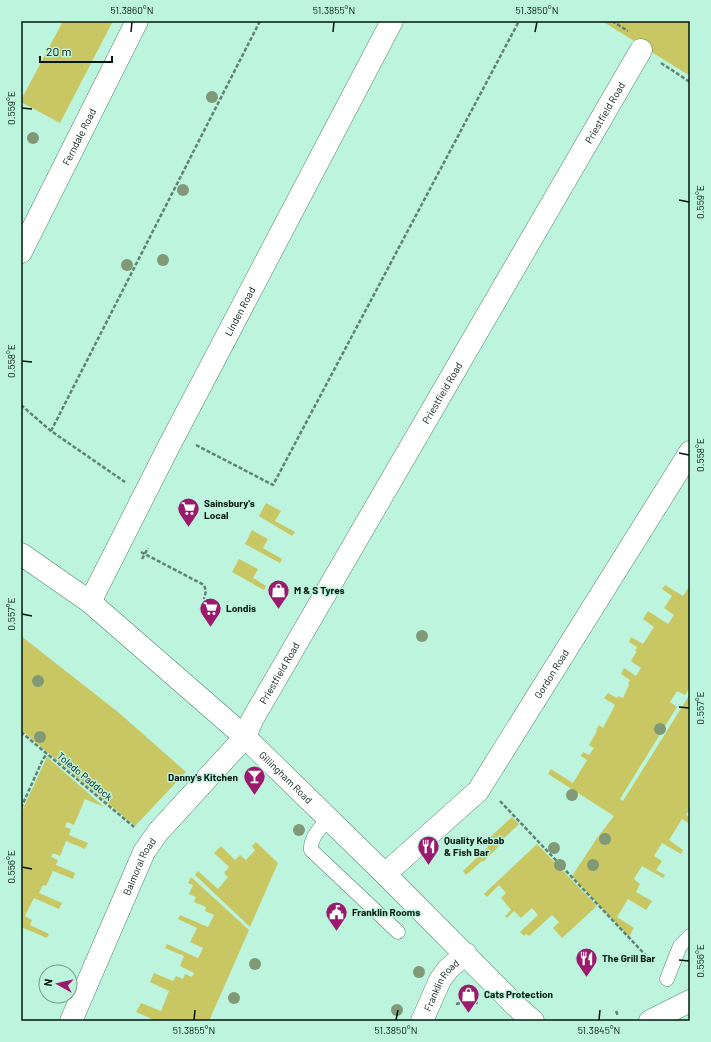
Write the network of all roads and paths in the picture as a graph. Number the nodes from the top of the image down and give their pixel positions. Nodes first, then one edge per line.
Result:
1 (137, 21) edge
2 (260, 21) edge
3 (392, 21) edge
4 (519, 21) edge
5 (641, 50) joint
6 (690, 82) edge
7 (21, 252) edge
8 (21, 405) edge
9 (51, 431) junction
10 (190, 441) dead end
11 (690, 452) edge
12 (144, 494) junction
13 (148, 548) dead end
14 (140, 551) dead end
15 (21, 554) edge
16 (145, 554) junction
17 (142, 559) dead end
18 (204, 598) dead end
19 (90, 602) junction
20 (21, 732) edge
21 (245, 737) junction
22 (47, 754) junction
23 (498, 799) dead end
24 (21, 808) edge
25 (329, 819) junction
26 (137, 830) dead end
27 (385, 874) junction
28 (398, 932) dead end
29 (690, 936) edge
30 (466, 954) junction
31 (659, 966) dead end
32 (667, 979) dead end
33 (690, 1001) edge
34 (480, 1004) dead end
35 (452, 1006) dead end
36 (616, 1011) dead end
37 (618, 1016) dead end
38 (71, 1021) edge
39 (422, 1021) edge
40 (533, 1021) edge
41 (650, 1021) edge

1 - 7 street, Ferndale Road
2 - 9 path
3 - 12 street, Linden Road
4 - 10 path
5 - 6 path
5 - 21 street, Priestfield Road
8 - 9 path
9 - 12 path
11 - 27 street, Gordon Road
12 - 19 street, Linden Road
13 - 16 path
14 - 16 path
15 - 19 street, Gillingham Road
16 - 17 path
16 - 18 path
19 - 21 street, Gillingham Road
20 - 22 path, Toledo Paddock
21 - 25 street, Gillingham Road
21 - 38 street, Balmoral Road
22 - 24 path
22 - 26 path, Toledo Paddock
23 - 31 path
25 - 27 street, Gillingham Road
25 - 28 lane
27 - 30 street, Gillingham Road
29 - 32 lane
30 - 39 street, Franklin Road
30 - 40 street, Gillingham Road
33 - 41 street
34 - 35 path
36 - 37 path

